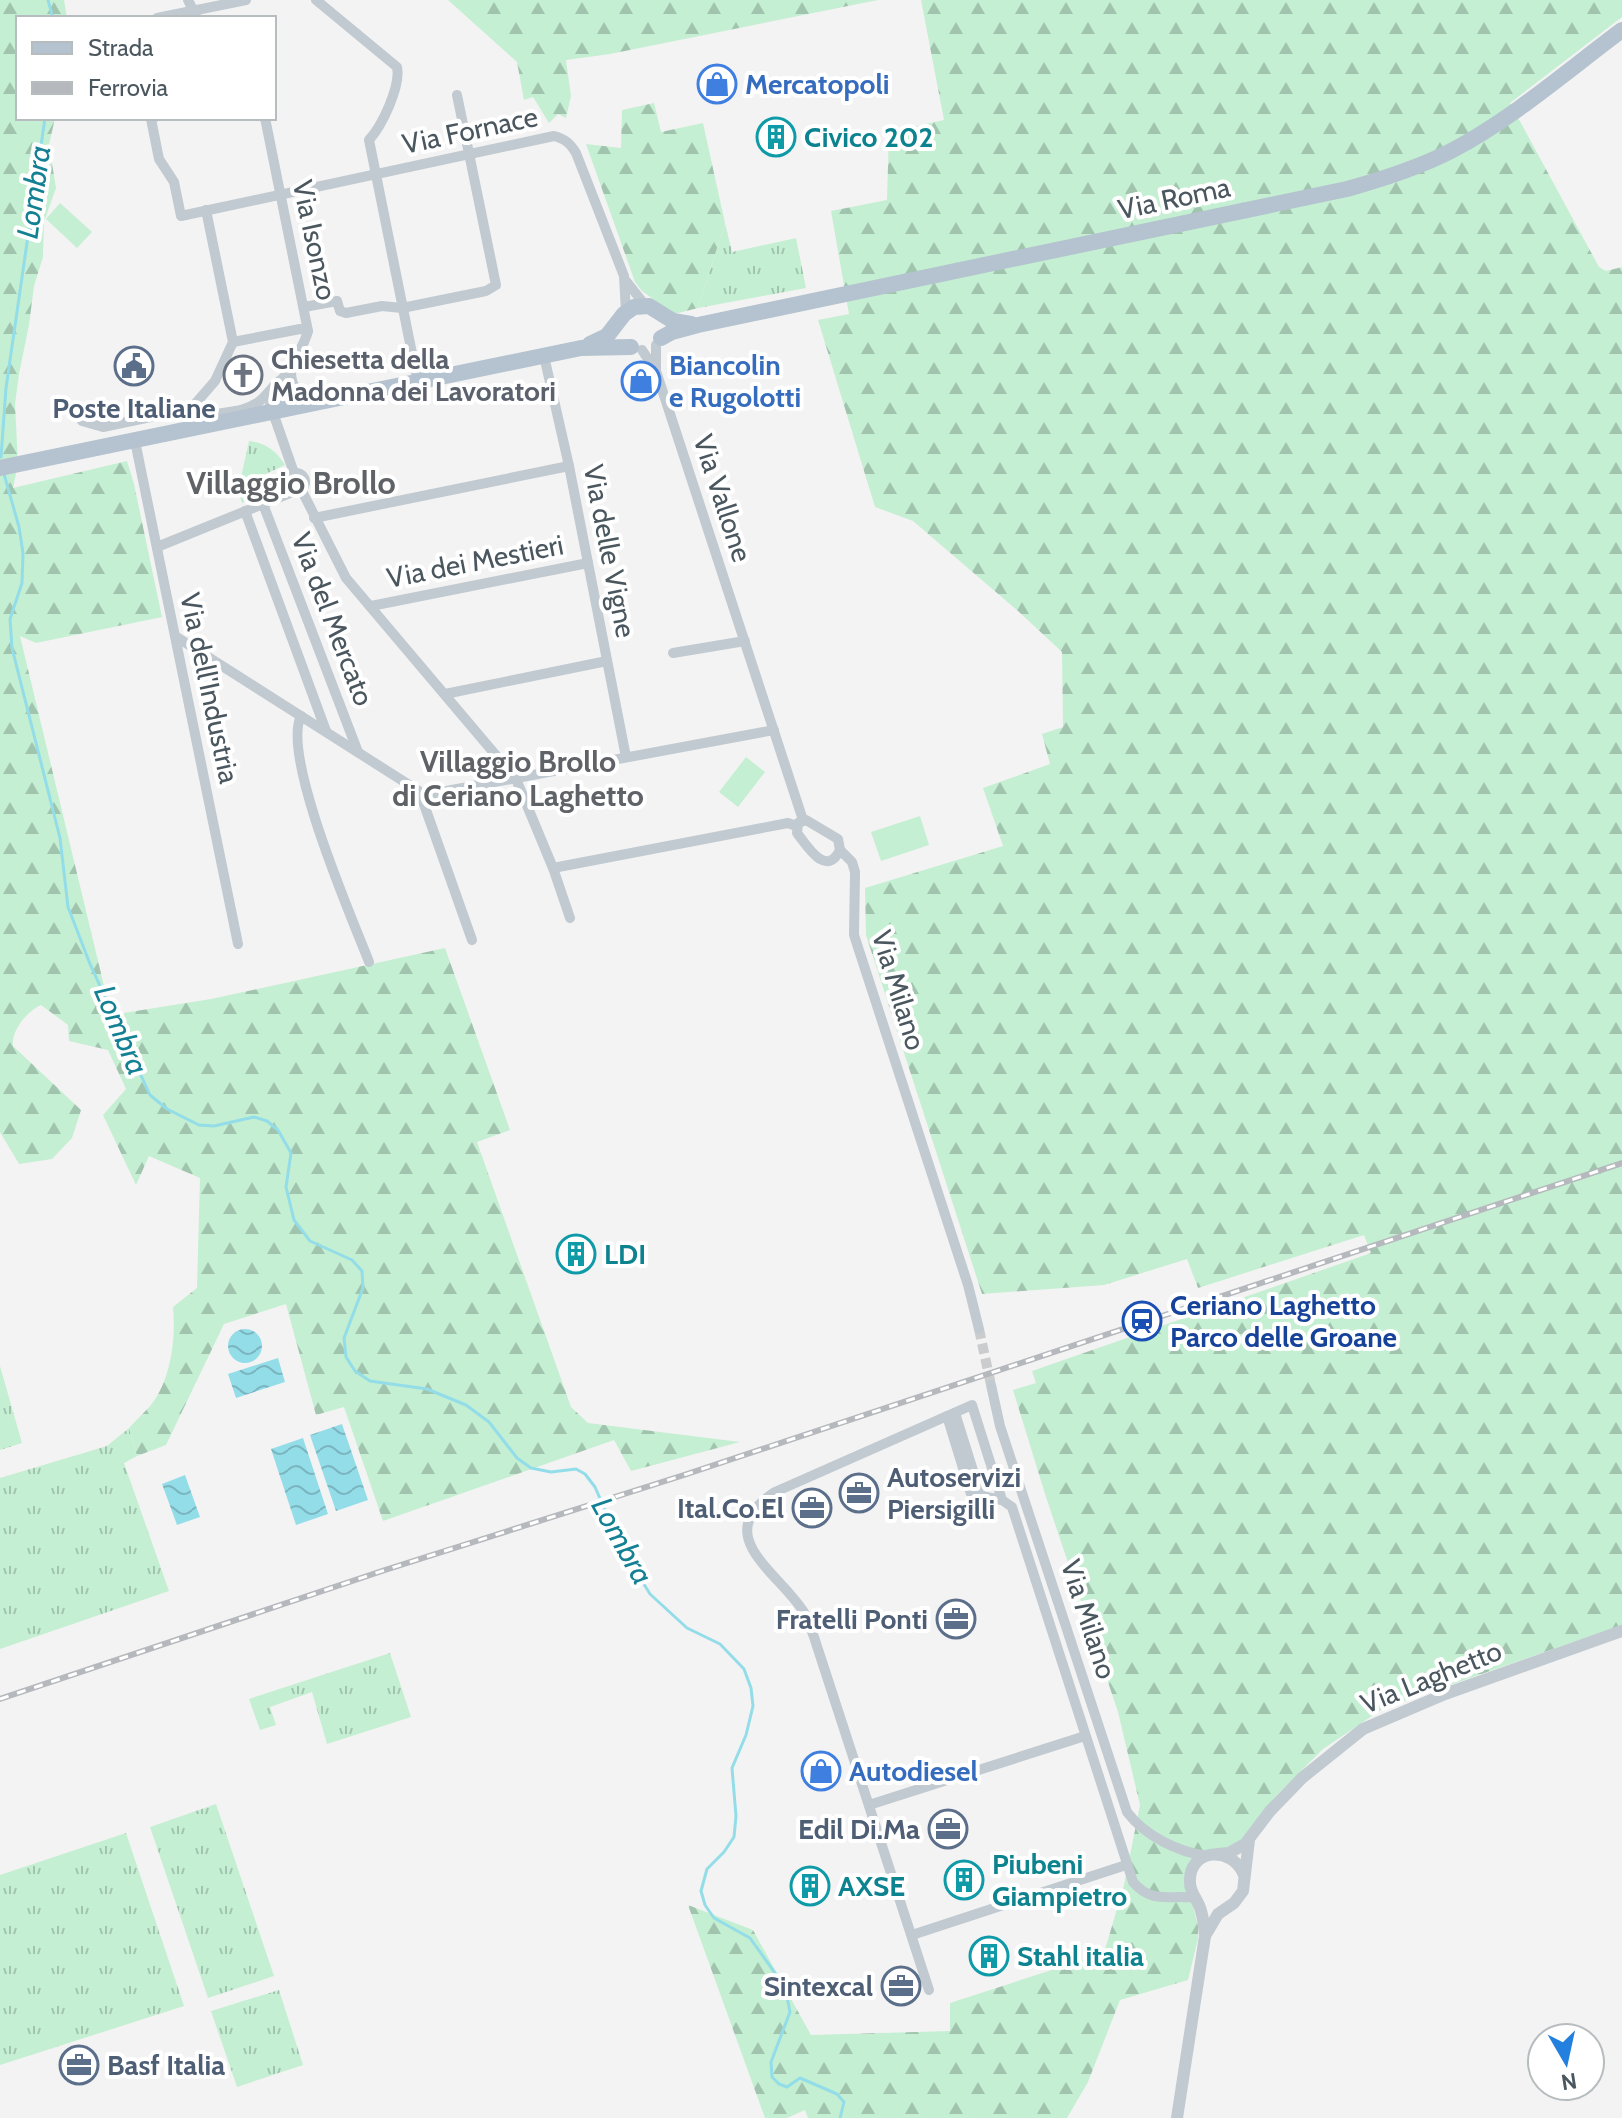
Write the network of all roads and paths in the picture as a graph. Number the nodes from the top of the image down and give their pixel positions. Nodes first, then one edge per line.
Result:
1 (246, 0) edge
2 (316, 0) edge
3 (192, 10) edge
4 (166, 16) edge
5 (1622, 30) edge
6 (457, 95) dead end
7 (151, 120) edge
8 (265, 120) edge
9 (470, 155) junction
10 (375, 175) junction
11 (281, 195) junction
12 (206, 210) junction
13 (625, 279) junction
14 (304, 307) junction
15 (402, 308) junction
16 (652, 310) junction
17 (623, 317) junction
18 (698, 325) junction
19 (308, 331) junction
20 (233, 342) junction
21 (648, 345) junction
22 (581, 348) junction
23 (544, 356) junction
24 (287, 373) junction
25 (418, 383) junction
26 (352, 395) junction
27 (274, 413) junction
28 (82, 421) dead end
29 (186, 430) junction
30 (135, 441) junction
31 (569, 466) junction
32 (2, 467) edge
33 (291, 476) junction
34 (298, 490) junction
35 (263, 504) junction
36 (245, 511) junction
37 (314, 518) junction
38 (157, 547) junction
39 (588, 563) junction
40 (371, 606) junction
41 (175, 636) junction
42 (745, 641) junction
43 (673, 653) dead end
44 (607, 661) junction
45 (445, 694) junction
46 (301, 716) junction
47 (774, 730) junction
48 (326, 732) junction
49 (358, 752) junction
50 (626, 757) junction
51 (516, 779) junction
52 (420, 793) junction
53 (800, 823) junction
54 (840, 850) junction
55 (553, 868) junction
56 (570, 918) dead end
57 (472, 940) dead end
58 (238, 944) dead end
59 (369, 962) dead end
60 (979, 1329) tunnel mouth
61 (991, 1385) tunnel mouth
62 (951, 1414) junction
63 (1002, 1500) junction
64 (1622, 1631) edge
65 (1085, 1736) junction
66 (869, 1805) junction
67 (1249, 1840) junction
68 (1173, 1847) junction
69 (1212, 1855) junction
70 (1126, 1865) junction
71 (1244, 1875) junction
72 (1190, 1876) junction
73 (1169, 1897) junction
74 (1196, 1899) junction
75 (1227, 1907) junction
76 (912, 1935) junction
77 (1205, 1936) junction
78 (929, 1990) dead end
79 (1177, 2118) edge

1 - 3 street
2 - 10 street
3 - 4 street
5 - 18 main road, Via Roma
6 - 9 street
7 - 12 street, Via Fornace
8 - 11 street, Via Isonzo
9 - 10 street, Via Fornace
9 - 13 street, Via Fornace
9 - 15 street
10 - 11 street, Via Fornace
10 - 15 street
11 - 12 street, Via Fornace
11 - 14 street, Via Isonzo
12 - 20 street
13 - 16 street, Via Fornace
13 - 17 street, Via Fornace
14 - 15 street
14 - 19 street, Via Isonzo
15 - 25 street
16 - 17 main road
16 - 18 main road, Via Roma
16 - 21 main road
17 - 21 main road
17 - 22 main road, Via Roma
18 - 21 main road, Via Roma
19 - 20 street
19 - 24 street, Via Isonzo
20 - 28 street
21 - 22 main road, Via Roma
21 - 42 street, Via Vallone
22 - 23 main road, Via Roma
23 - 25 main road, Via Roma
23 - 31 street, Via delle Vigne
24 - 26 street
24 - 27 street, Via Isonzo
24 - 29 street, Via Isonzo
25 - 26 main road, Via Roma
26 - 27 main road, Via Roma
27 - 29 main road, Via Roma
27 - 33 street
29 - 30 main road, Via Roma
30 - 32 main road, Via Roma
30 - 38 street, Via dell'Industria
31 - 37 street
31 - 39 street, Via delle Vigne
33 - 34 street
33 - 35 street
34 - 35 street
34 - 37 street
35 - 36 street
35 - 49 street, Via del Mercato
36 - 38 street
36 - 48 street, Via del Mercato
37 - 40 street
38 - 41 street, Via dell'Industria
39 - 40 street, Via dei Mestieri
39 - 44 street, Via delle Vigne
40 - 45 street
41 - 46 street
41 - 58 street, Via dell'Industria
42 - 43 street
42 - 47 street, Via Vallone
44 - 45 street
44 - 50 street, Via delle Vigne
45 - 51 street
46 - 48 street
46 - 59 street
47 - 50 street
47 - 53 street
48 - 49 street
49 - 52 street
50 - 51 street
51 - 52 street
51 - 55 street
52 - 57 street
53 - 54 street
53 - 54 street
53 - 55 street
54 - 60 street, Via Milano
55 - 56 street
61 - 68 street, Via Milano
62 - 63 street
62 - 63 street
62 - 66 street
63 - 65 street
64 - 67 street, Via Laghetto
65 - 66 street
65 - 70 street
66 - 76 street
67 - 69 street, Via Laghetto
67 - 71 street, Via Laghetto
68 - 69 street, Via Milano
68 - 72 street, Via Milano
69 - 71 street
69 - 72 street
70 - 73 street
70 - 76 street
71 - 75 street
72 - 73 street
72 - 74 street
73 - 74 street
74 - 75 street
74 - 77 street
75 - 77 street
76 - 78 street
77 - 79 street

